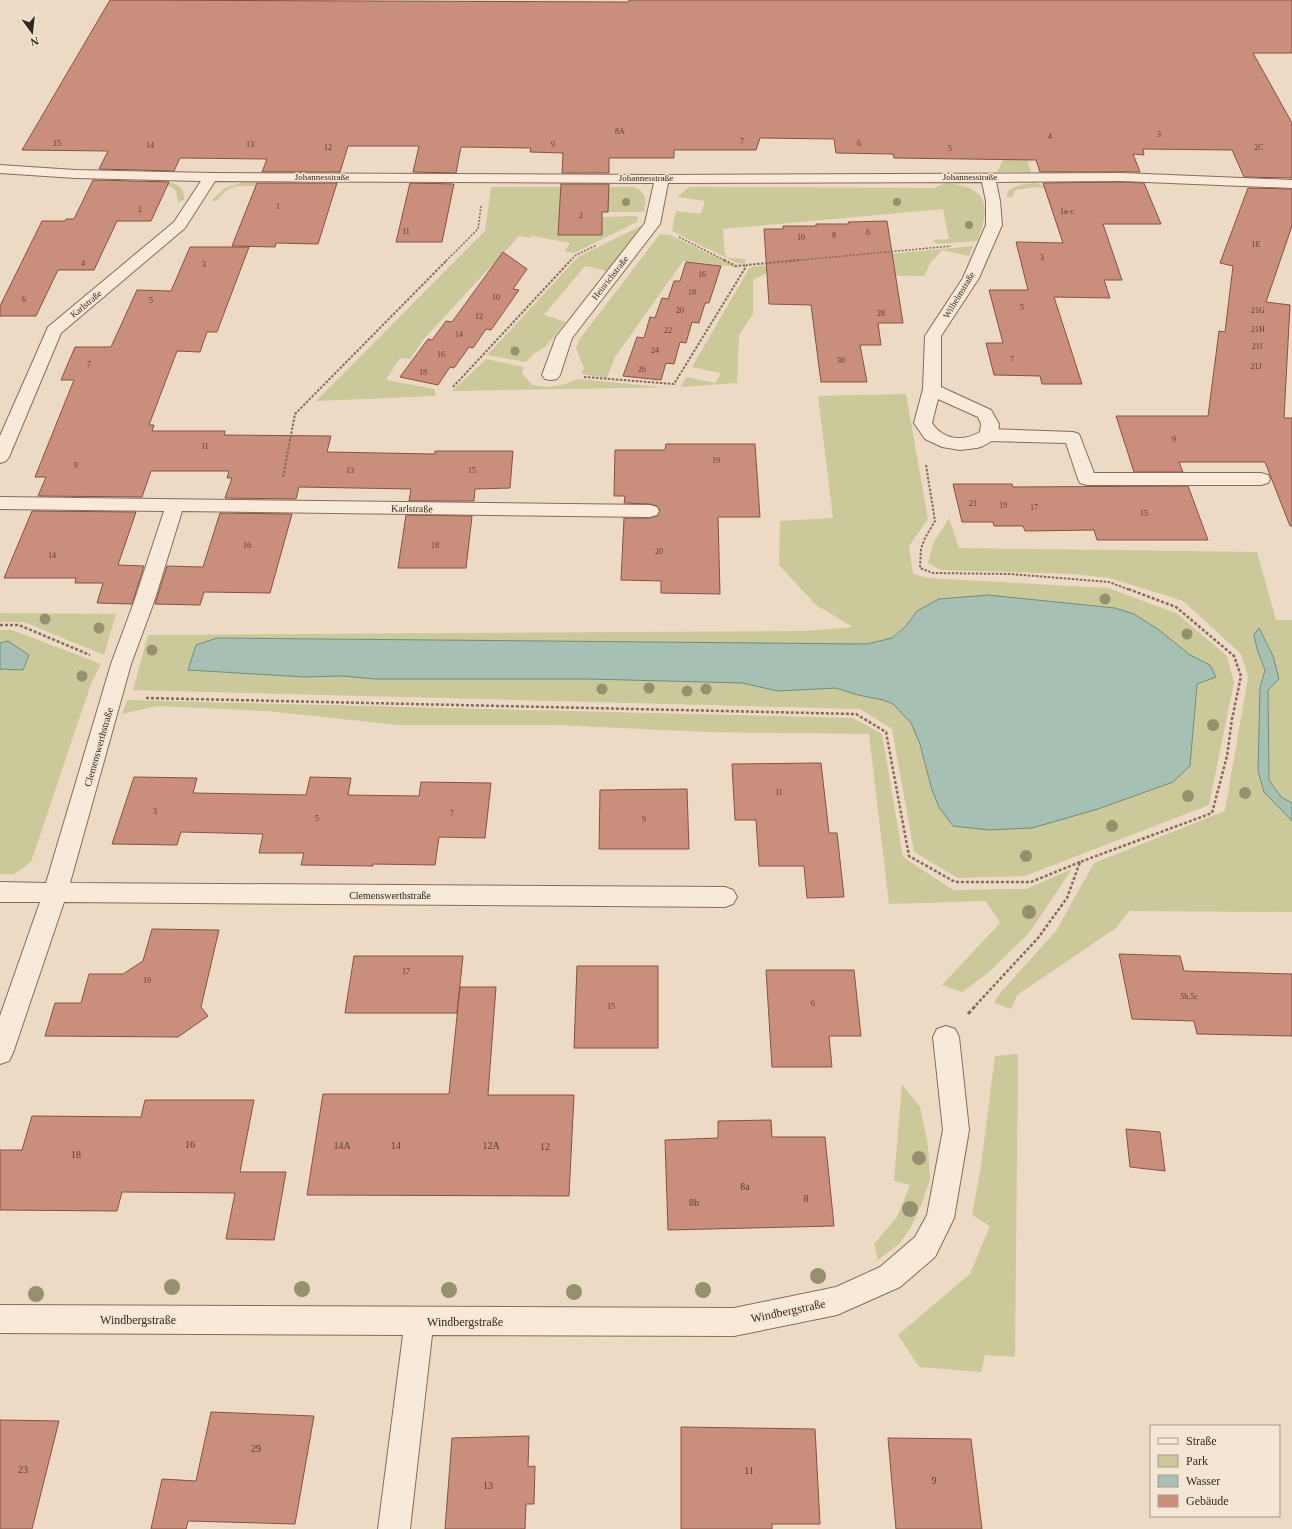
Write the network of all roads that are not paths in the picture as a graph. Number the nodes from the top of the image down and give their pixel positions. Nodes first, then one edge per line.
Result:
1 (0, 169) edge
2 (211, 177) junction
3 (988, 177) junction
4 (662, 179) junction
5 (1292, 184) edge
6 (551, 375) road end
7 (932, 389) junction
8 (989, 435) junction
9 (0, 457) edge
10 (1261, 479) dead end
11 (0, 503) edge
12 (175, 505) junction
13 (650, 511) dead end
14 (0, 892) edge
15 (55, 893) junction
16 (725, 897) dead end
17 (946, 1037) road end
18 (0, 1053) edge
19 (0, 1319) edge
20 (420, 1322) junction
21 (394, 1529) edge

1 - 2 street, Johannesstraße
2 - 4 street, Johannesstraße
2 - 9 street, Karlstraße
3 - 4 street, Johannesstraße
3 - 5 street, Johannesstraße
3 - 7 street, Wilhelmstraße
4 - 6 street, Heinrichstraße
7 - 8 street
7 - 8 street, Wilhelmstraße
8 - 10 street
11 - 12 street, Karlstraße
12 - 13 street, Karlstraße
12 - 15 street, Clemenswerthstraße
14 - 15 street, Clemenswerthstraße
15 - 16 street, Clemenswerthstraße
15 - 18 street, Clemenswerthstraße
17 - 20 street, Windbergstraße
19 - 20 street, Windbergstraße
20 - 21 street, Windbergstraße

